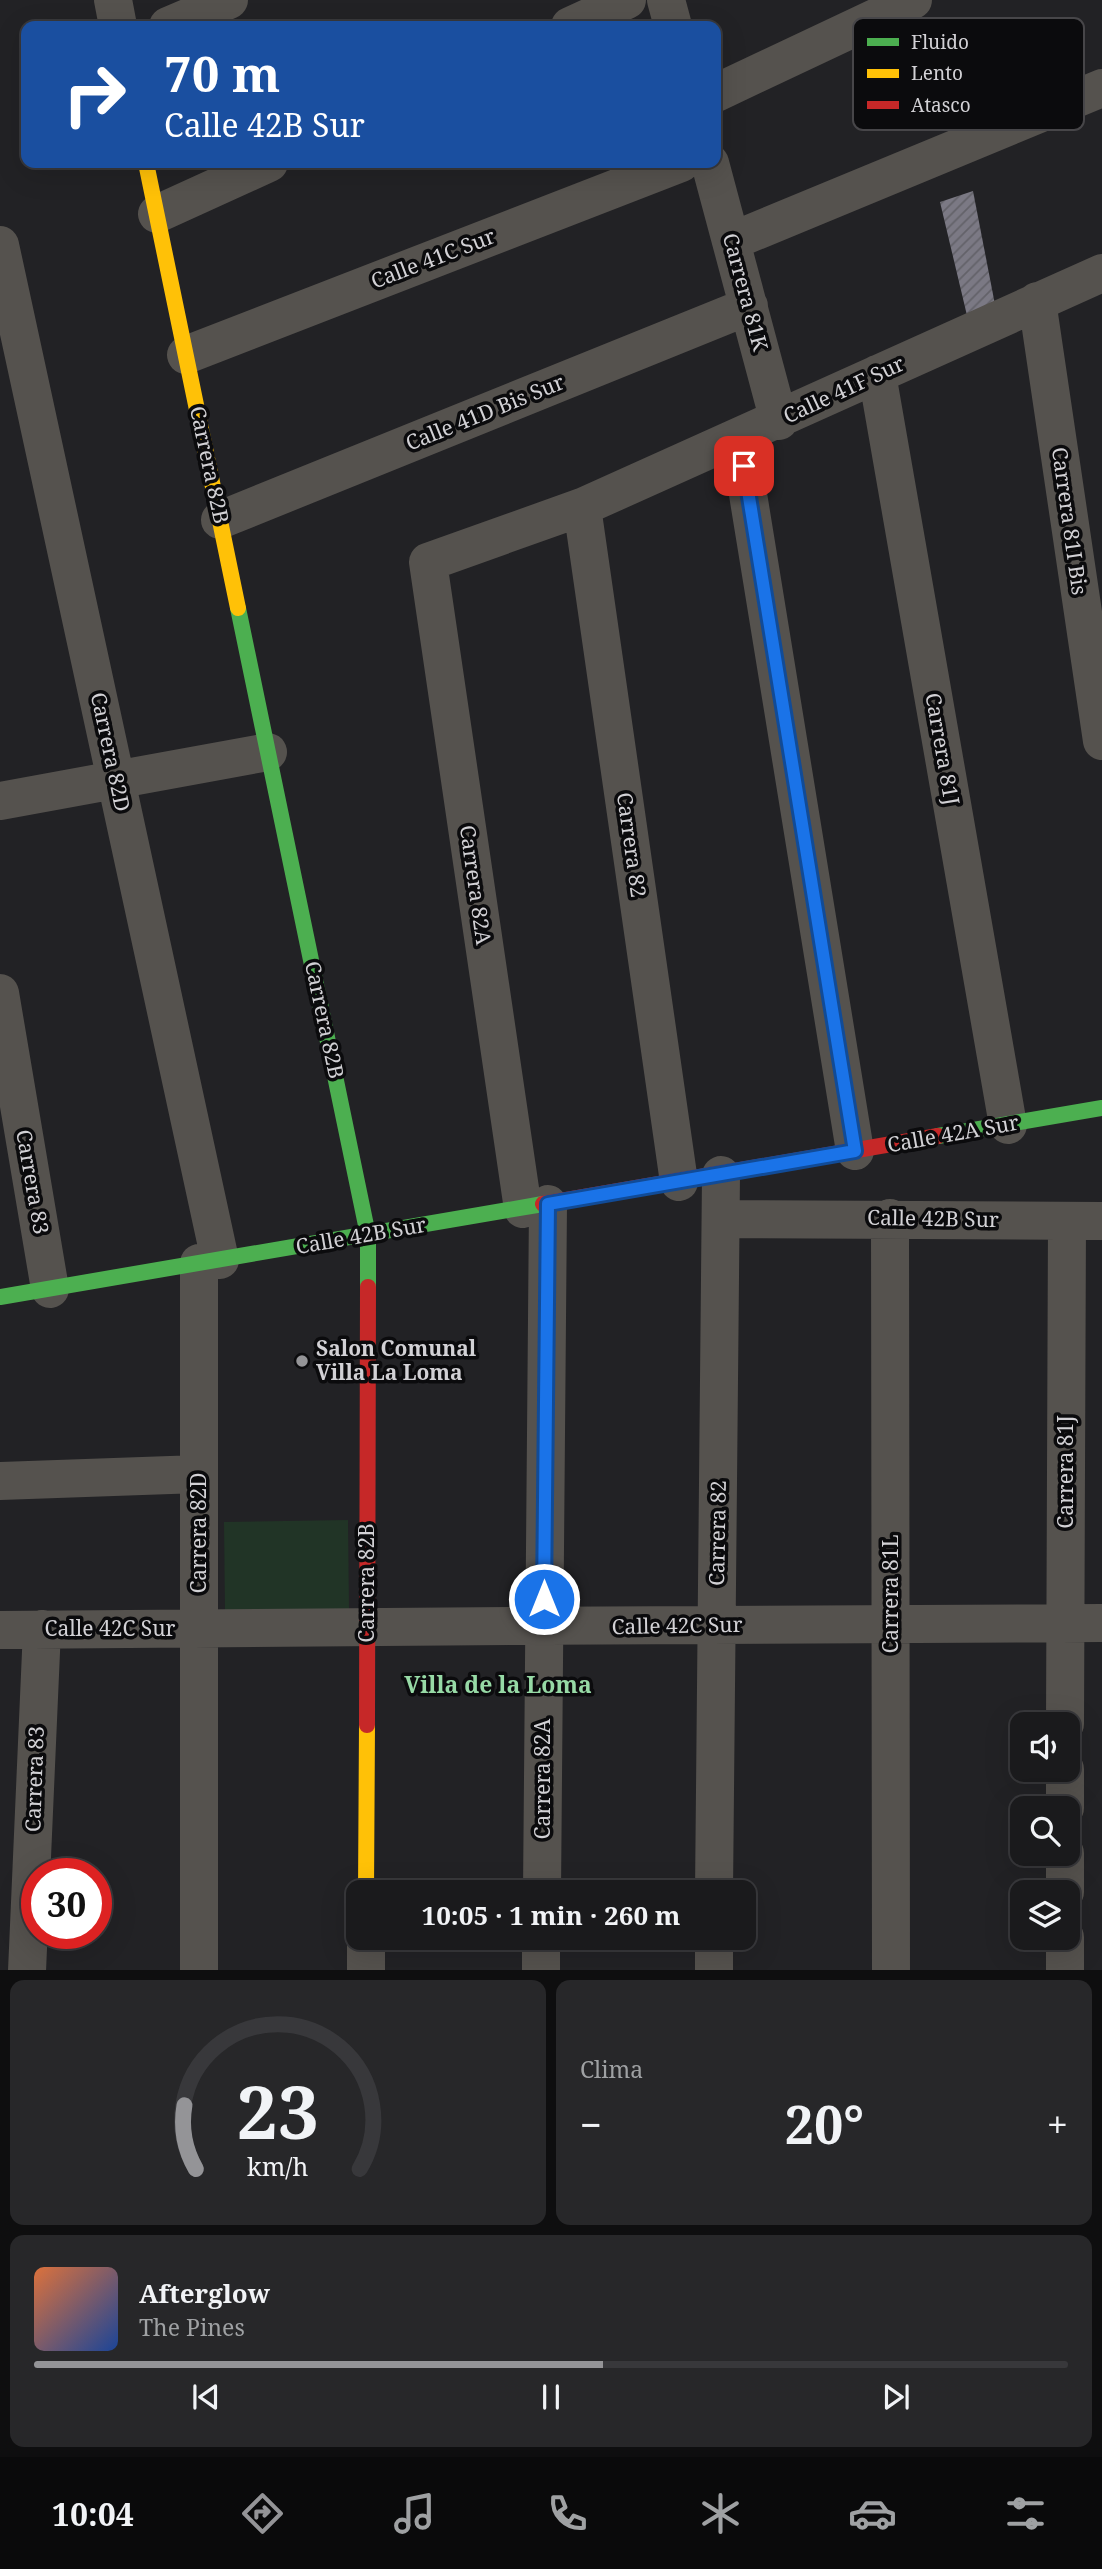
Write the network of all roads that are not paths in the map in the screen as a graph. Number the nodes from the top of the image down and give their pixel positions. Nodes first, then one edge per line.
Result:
1 (113, 0) edge
2 (229, 0) edge
3 (627, 0) edge
4 (666, 0) edge
5 (913, 0) edge
6 (875, 18) edge
7 (117, 21) edge
8 (180, 21) edge
9 (581, 21) edge
10 (672, 21) edge
11 (853, 28) edge
12 (1102, 88) edge
13 (721, 91) edge
14 (1084, 95) edge
15 (1001, 130) edge
16 (147, 168) edge
17 (258, 168) edge
18 (668, 168) edge
19 (711, 168) edge
20 (157, 214) junction
21 (732, 242) junction
22 (0, 245) edge
23 (1102, 273) edge
24 (1037, 301) junction
25 (749, 306) junction
26 (186, 355) junction
27 (877, 374) junction
28 (779, 421) junction
29 (739, 439) junction
30 (582, 507) junction
31 (220, 520) junction
32 (428, 562) joint
33 (1102, 741) edge
34 (268, 751) junction
35 (116, 779) junction
36 (0, 801) edge
37 (0, 993) edge
38 (1102, 1108) edge
39 (1008, 1125) junction
40 (855, 1151) junction
41 (722, 1175) junction
42 (679, 1182) junction
43 (535, 1207) junction
44 (890, 1218) junction
45 (722, 1219) junction
46 (1084, 1221) edge
47 (368, 1235) junction
48 (210, 1261) junction
49 (50, 1289) junction
50 (0, 1297) edge
51 (199, 1474) junction
52 (0, 1481) edge
53 (891, 1622) junction
54 (1084, 1623) edge
55 (717, 1626) junction
56 (544, 1627) junction
57 (366, 1628) junction
58 (42, 1629) junction
59 (198, 1629) junction
60 (0, 1630) edge
61 (1067, 1712) edge
62 (366, 1880) edge
63 (542, 1880) edge
64 (714, 1880) edge
65 (366, 1950) edge
66 (541, 1950) edge
67 (714, 1950) edge
68 (1065, 1950) edge
69 (27, 1970) edge
70 (199, 1970) edge
71 (366, 1970) edge
72 (541, 1970) edge
73 (713, 1970) edge
74 (891, 1970) edge
75 (1065, 1970) edge

1 - 7 street
2 - 8 street
3 - 9 street
4 - 10 street
5 - 6 street
11 - 13 street
12 - 14 street
15 - 21 street
16 - 20 street, Carrera 82B
17 - 20 street
18 - 26 street, Calle 41C Sur
19 - 21 street, Carrera 81K
20 - 26 street, Carrera 82B
21 - 25 street, Carrera 81K
22 - 35 street, Carrera 82D
23 - 24 street, Calle 41F Sur
24 - 27 street, Calle 41F Sur
24 - 33 street, Carrera 81I Bis
25 - 28 street, Carrera 81K
25 - 31 street, Calle 41D Bis Sur
26 - 31 street, Carrera 82B
27 - 28 street, Calle 41F Sur
27 - 39 street, Carrera 81J
28 - 29 street, Calle 41F Sur
29 - 30 street, Calle 41F Sur
29 - 40 street
30 - 32 street, Calle 41F Sur
30 - 42 street, Carrera 82
31 - 34 street, Carrera 82B
32 - 43 street, Carrera 82A
34 - 35 street
34 - 47 street, Carrera 82B
35 - 36 street
35 - 48 street, Carrera 82D
37 - 49 street, Carrera 83
38 - 39 street, Calle 42A Sur
39 - 40 street, Calle 42A Sur
40 - 41 street, Calle 42A Sur
41 - 42 street, Calle 42B Sur
41 - 45 street, Carrera 82
42 - 43 street, Calle 42B Sur
43 - 47 street, Calle 42B Sur
43 - 56 street, Carrera 82A
44 - 45 street, Calle 42B Sur
44 - 46 street, Calle 42B Sur
44 - 53 street, Carrera 81L
45 - 55 street, Carrera 82
46 - 54 street, Carrera 81J
47 - 48 street, Calle 42B Sur
47 - 57 street, Carrera 82B
48 - 49 street, Calle 42B Sur
48 - 51 street, Carrera 82D
49 - 50 street, Calle 42B Sur
51 - 52 street
51 - 59 street, Carrera 82D
53 - 54 street, Calle 42C Sur
53 - 55 street, Calle 42C Sur
53 - 74 street, Carrera 81L
54 - 61 street, Carrera 81J
55 - 56 street, Calle 42C Sur
55 - 64 street, Carrera 82
56 - 57 street, Calle 42C Sur
56 - 63 street, Carrera 82A
57 - 59 street, Calle 42C Sur
57 - 62 street, Carrera 82B
58 - 59 street, Calle 42C Sur
58 - 60 street, Calle 42C Sur
58 - 69 street, Carrera 83
59 - 70 street, Carrera 82D
65 - 71 street
66 - 72 street
67 - 73 street
68 - 75 street

